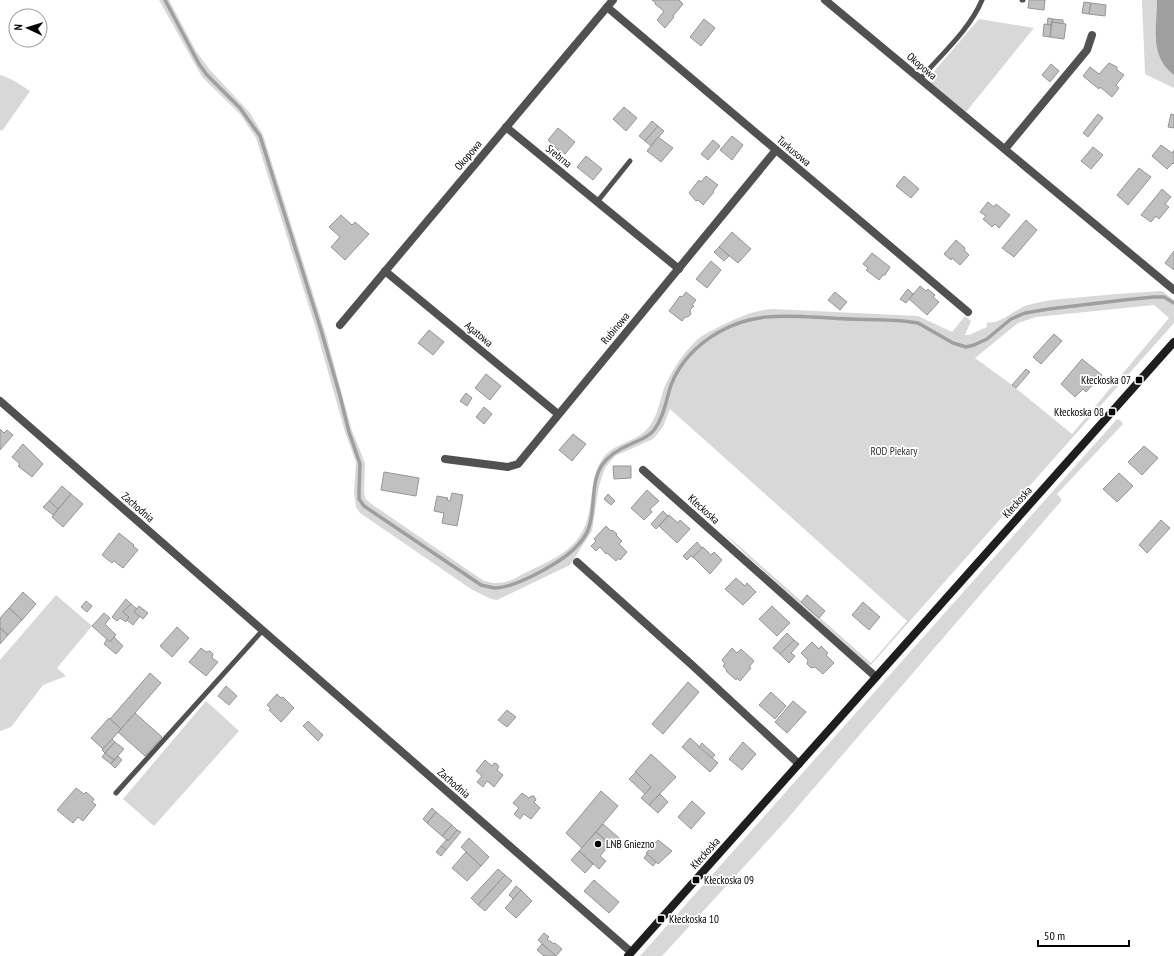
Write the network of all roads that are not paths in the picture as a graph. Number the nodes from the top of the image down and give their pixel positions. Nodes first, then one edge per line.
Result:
1 (612, 0) edge
2 (825, 0) edge
3 (982, 0) edge
4 (607, 7) junction
5 (1092, 35) dead end
6 (920, 79) junction
7 (506, 127) junction
8 (1005, 149) junction
9 (776, 150) junction
10 (630, 161) dead end
11 (597, 202) junction
12 (679, 269) junction
13 (385, 271) junction
14 (1174, 290) edge
15 (968, 312) dead end
16 (340, 325) dead end
17 (1174, 342) edge
18 (0, 400) edge
19 (558, 414) junction
20 (445, 459) dead end
21 (643, 470) dead end
22 (577, 562) dead end
23 (262, 631) junction
24 (876, 677) junction
25 (799, 764) junction
26 (116, 793) dead end
27 (629, 954) edge

1 - 4 street, Okopowa
2 - 6 street, Okopowa
3 - 6 lane
4 - 7 street, Okopowa
4 - 9 street, Turkusowa
5 - 8 street
6 - 8 street, Okopowa
7 - 11 street, Srebrna
7 - 13 street, Okopowa
8 - 14 street, Okopowa
9 - 12 street, Rubinowa
9 - 15 street, Turkusowa
10 - 11 lane
11 - 12 street, Srebrna
12 - 19 street, Rubinowa
13 - 16 street, Okopowa
13 - 19 street, Agatowa
17 - 24 main road, Kłeckoska
18 - 23 street, Zachodnia
19 - 20 street, Rubinowa
21 - 24 street, Kłeckoska
22 - 25 street
23 - 26 lane
23 - 27 street, Zachodnia
24 - 25 main road, Kłeckoska
25 - 27 main road, Kłeckoska

